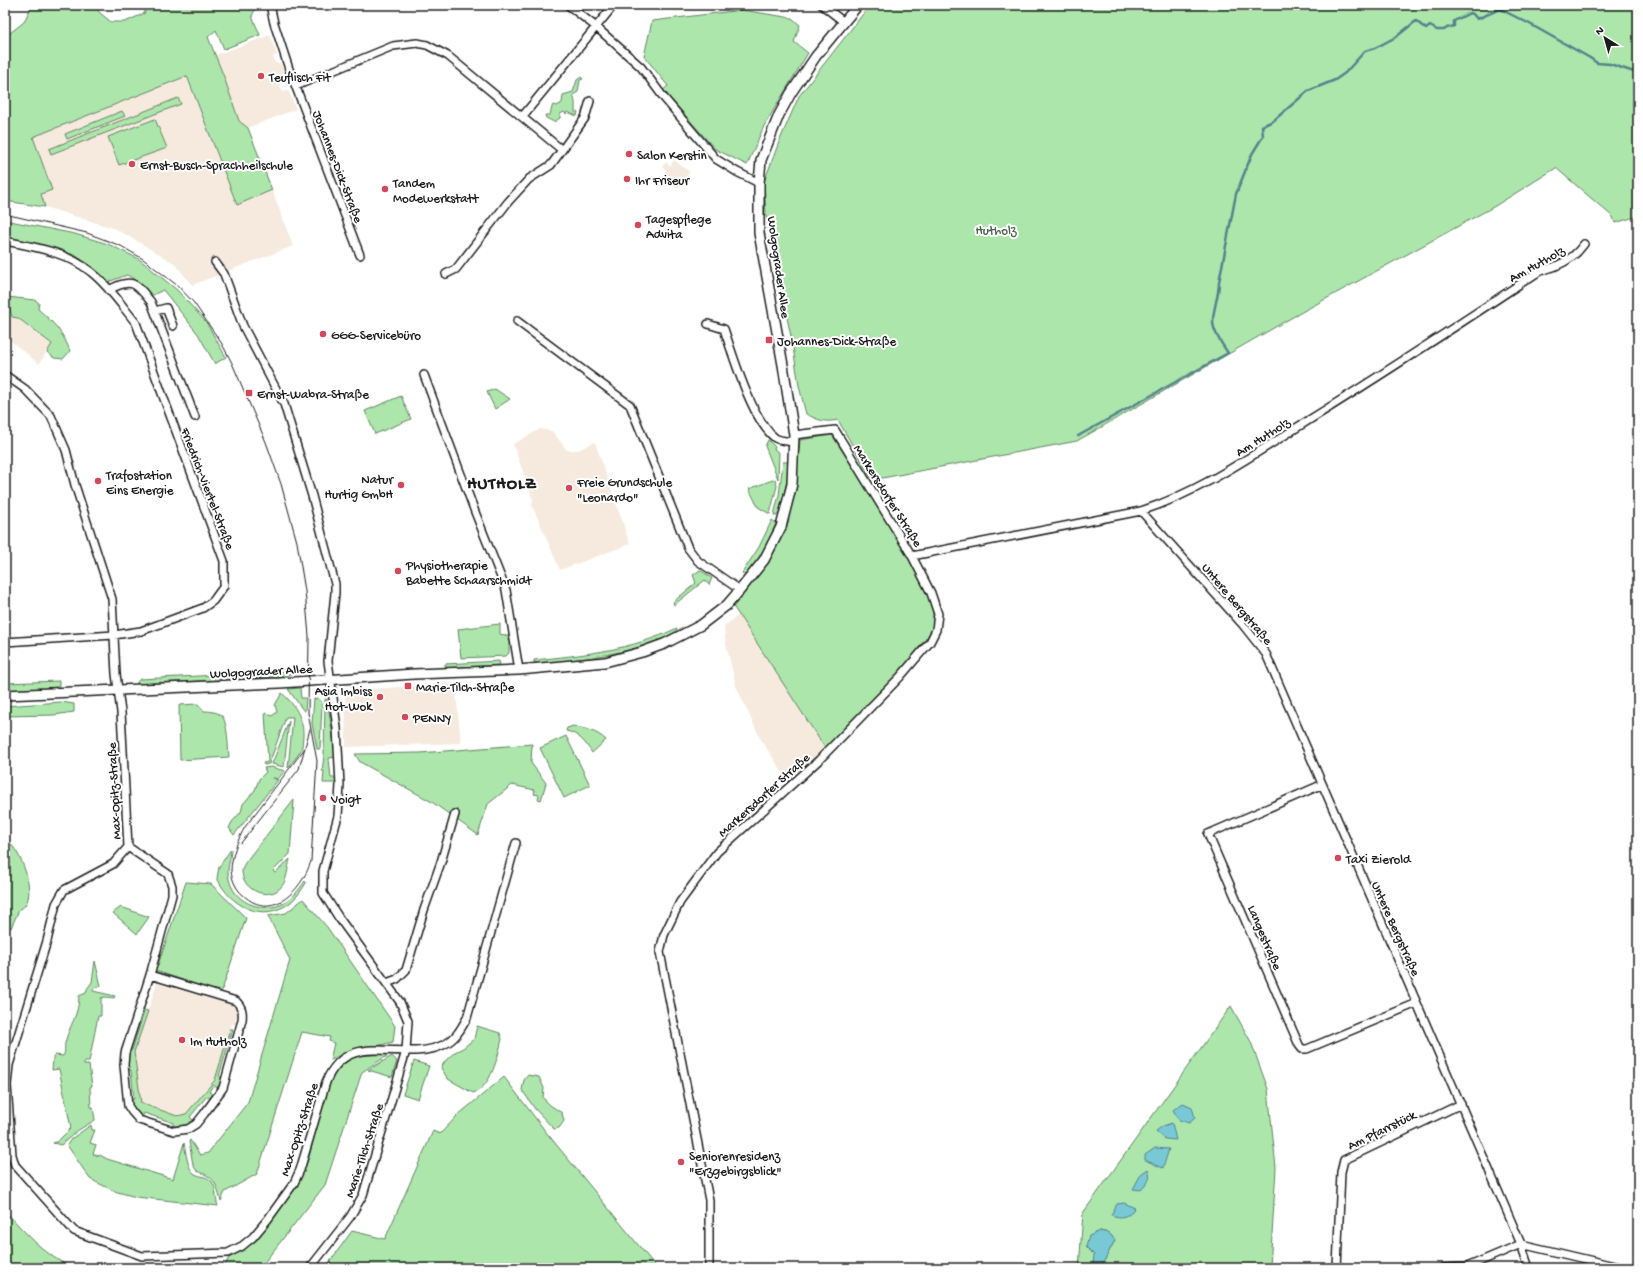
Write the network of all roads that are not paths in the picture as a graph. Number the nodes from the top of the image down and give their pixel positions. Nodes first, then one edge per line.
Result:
1 (270, 5) edge
2 (568, 5) edge
3 (614, 5) edge
4 (822, 5) edge
5 (858, 5) edge
6 (844, 22) junction
7 (595, 26) junction
8 (296, 86) junction
9 (590, 101) dead end
10 (522, 117) junction
11 (562, 150) junction
12 (759, 183) junction
13 (5, 241) edge
14 (1584, 244) dead end
15 (360, 255) dead end
16 (215, 262) dead end
17 (446, 274) dead end
18 (109, 290) junction
19 (155, 311) junction
20 (517, 321) dead end
21 (708, 324) dead end
22 (173, 326) dead end
23 (5, 375) edge
24 (424, 375) dead end
25 (195, 417) dead end
26 (794, 439) junction
27 (1141, 511) junction
28 (912, 556) junction
29 (740, 590) junction
30 (114, 635) junction
31 (5, 642) edge
32 (519, 670) junction
33 (331, 679) junction
34 (118, 690) junction
35 (5, 695) edge
36 (1322, 786) junction
37 (454, 814) dead end
38 (516, 843) dead end
39 (128, 847) junction
40 (150, 975) junction
41 (387, 983) junction
42 (1417, 1003) junction
43 (406, 1050) junction
44 (1461, 1104) junction
45 (1521, 1244) junction
46 (310, 1268) edge
47 (709, 1268) edge
48 (1337, 1268) edge
49 (1443, 1268) edge
50 (1529, 1268) edge
51 (1623, 1268) edge

1 - 8 street, Johannes-Dick-Straße
2 - 7 street
3 - 7 street
4 - 6 street
5 - 6 main road, Wolgograder Allee
6 - 12 main road, Wolgograder Allee
7 - 10 street
7 - 12 street
8 - 10 street
8 - 15 street, Johannes-Dick-Straße
9 - 11 street
10 - 11 street
11 - 17 street
12 - 26 main road, Wolgograder Allee
13 - 18 street, Friedrich-Viertel-Straße
14 - 27 street, Am Hutholz
16 - 33 street
18 - 19 street, Friedrich-Viertel-Straße
18 - 30 street, Friedrich-Viertel-Straße
19 - 22 street
19 - 25 street, Friedrich-Viertel-Straße
20 - 29 street
21 - 26 street
23 - 30 street
24 - 32 street
26 - 28 street, Markersdorfer Straße
26 - 29 main road, Wolgograder Allee
27 - 28 street, Am Hutholz
27 - 36 street, Untere Bergstraße
28 - 47 street, Markersdorfer Straße
29 - 32 main road, Wolgograder Allee
30 - 31 street, Friedrich-Viertel-Straße
30 - 34 street
32 - 33 main road, Wolgograder Allee
33 - 34 main road, Wolgograder Allee
33 - 41 street, Marie-Tilch-Straße
34 - 35 main road, Wolgograder Allee
34 - 39 street, Max-Opitz-Straße
36 - 42 street, Untere Bergstraße
36 - 42 street, Langestraße
37 - 41 street
38 - 43 street
39 - 40 street
39 - 43 street, Max-Opitz-Straße
40 - 40 street
41 - 43 street, Marie-Tilch-Straße
42 - 44 street, Untere Bergstraße
43 - 46 street, Marie-Tilch-Straße
44 - 45 street, Untere Bergstraße
44 - 48 street, Am Pfarrstück
45 - 49 street
45 - 50 street, Untere Bergstraße
45 - 51 street

